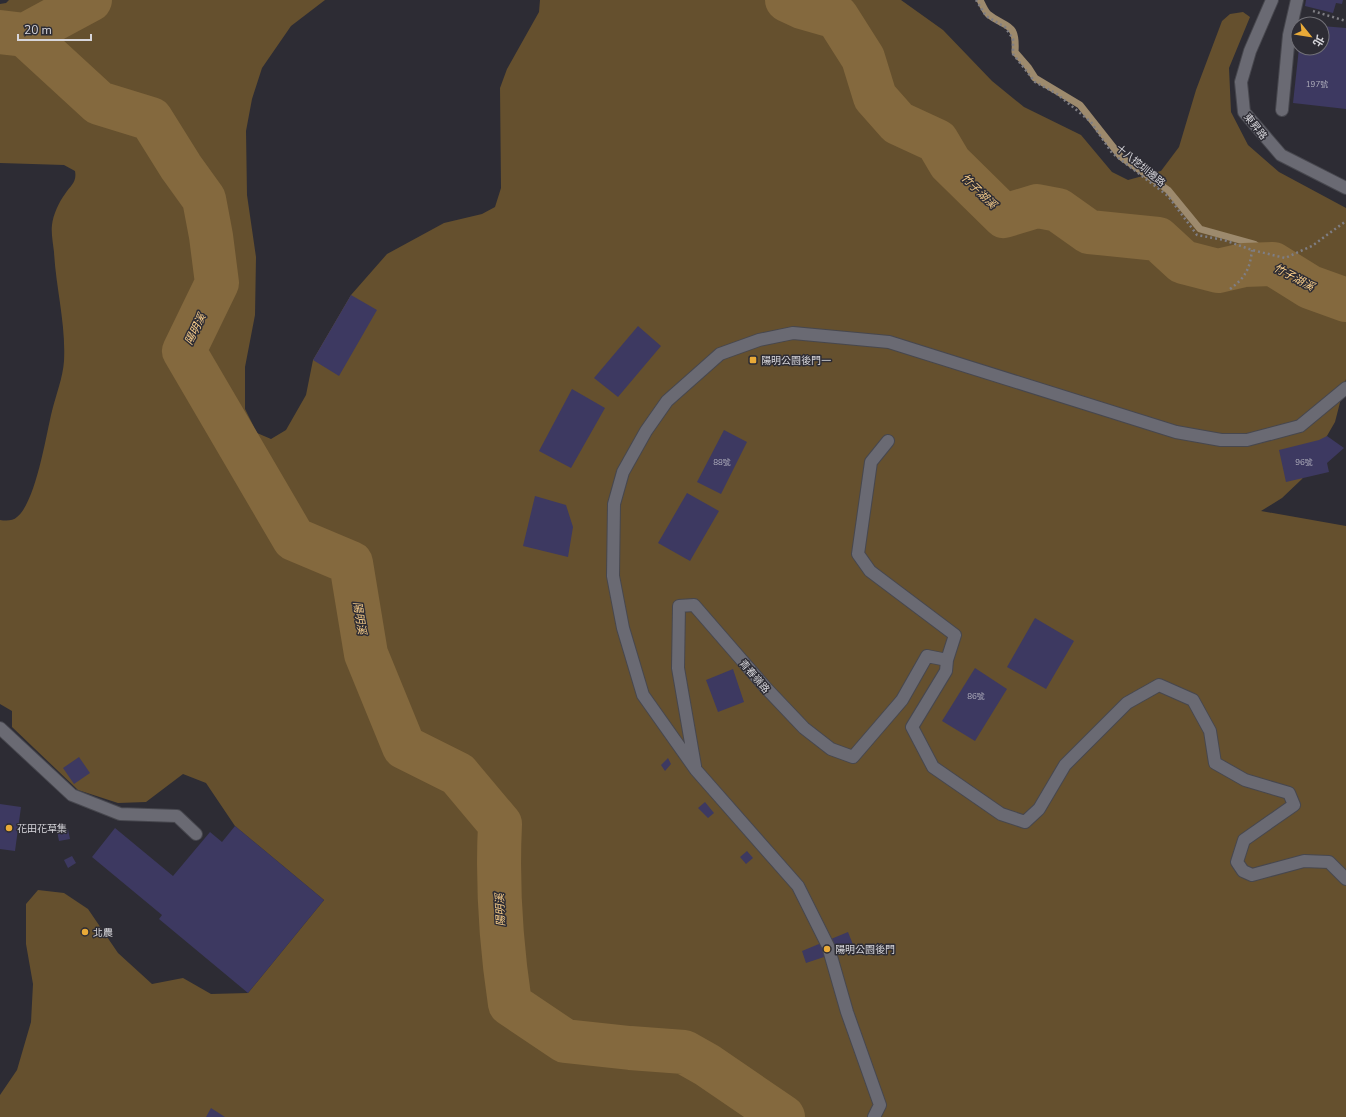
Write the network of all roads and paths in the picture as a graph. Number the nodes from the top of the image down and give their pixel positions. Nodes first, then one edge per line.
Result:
1 (976, 0) edge
2 (1272, 0) edge
3 (1296, 2) edge
4 (1346, 21) edge
5 (1282, 110) dead end
6 (1346, 188) edge
7 (1346, 221) edge
8 (1252, 250) junction
9 (1230, 289) dead end
10 (1346, 388) edge
11 (888, 441) dead end
12 (947, 660) junction
13 (0, 728) edge
14 (696, 770) junction
15 (196, 834) dead end
16 (1346, 879) edge
17 (874, 1117) edge

1 - 8 path, 十八挖圳邊路
2 - 6 street, 東昇路
3 - 4 path
3 - 5 street
7 - 8 path, 十八挖圳邊路
8 - 9 path
10 - 14 street
11 - 12 street
12 - 14 street, 青春嶺路
12 - 16 street
13 - 15 street
14 - 17 street

